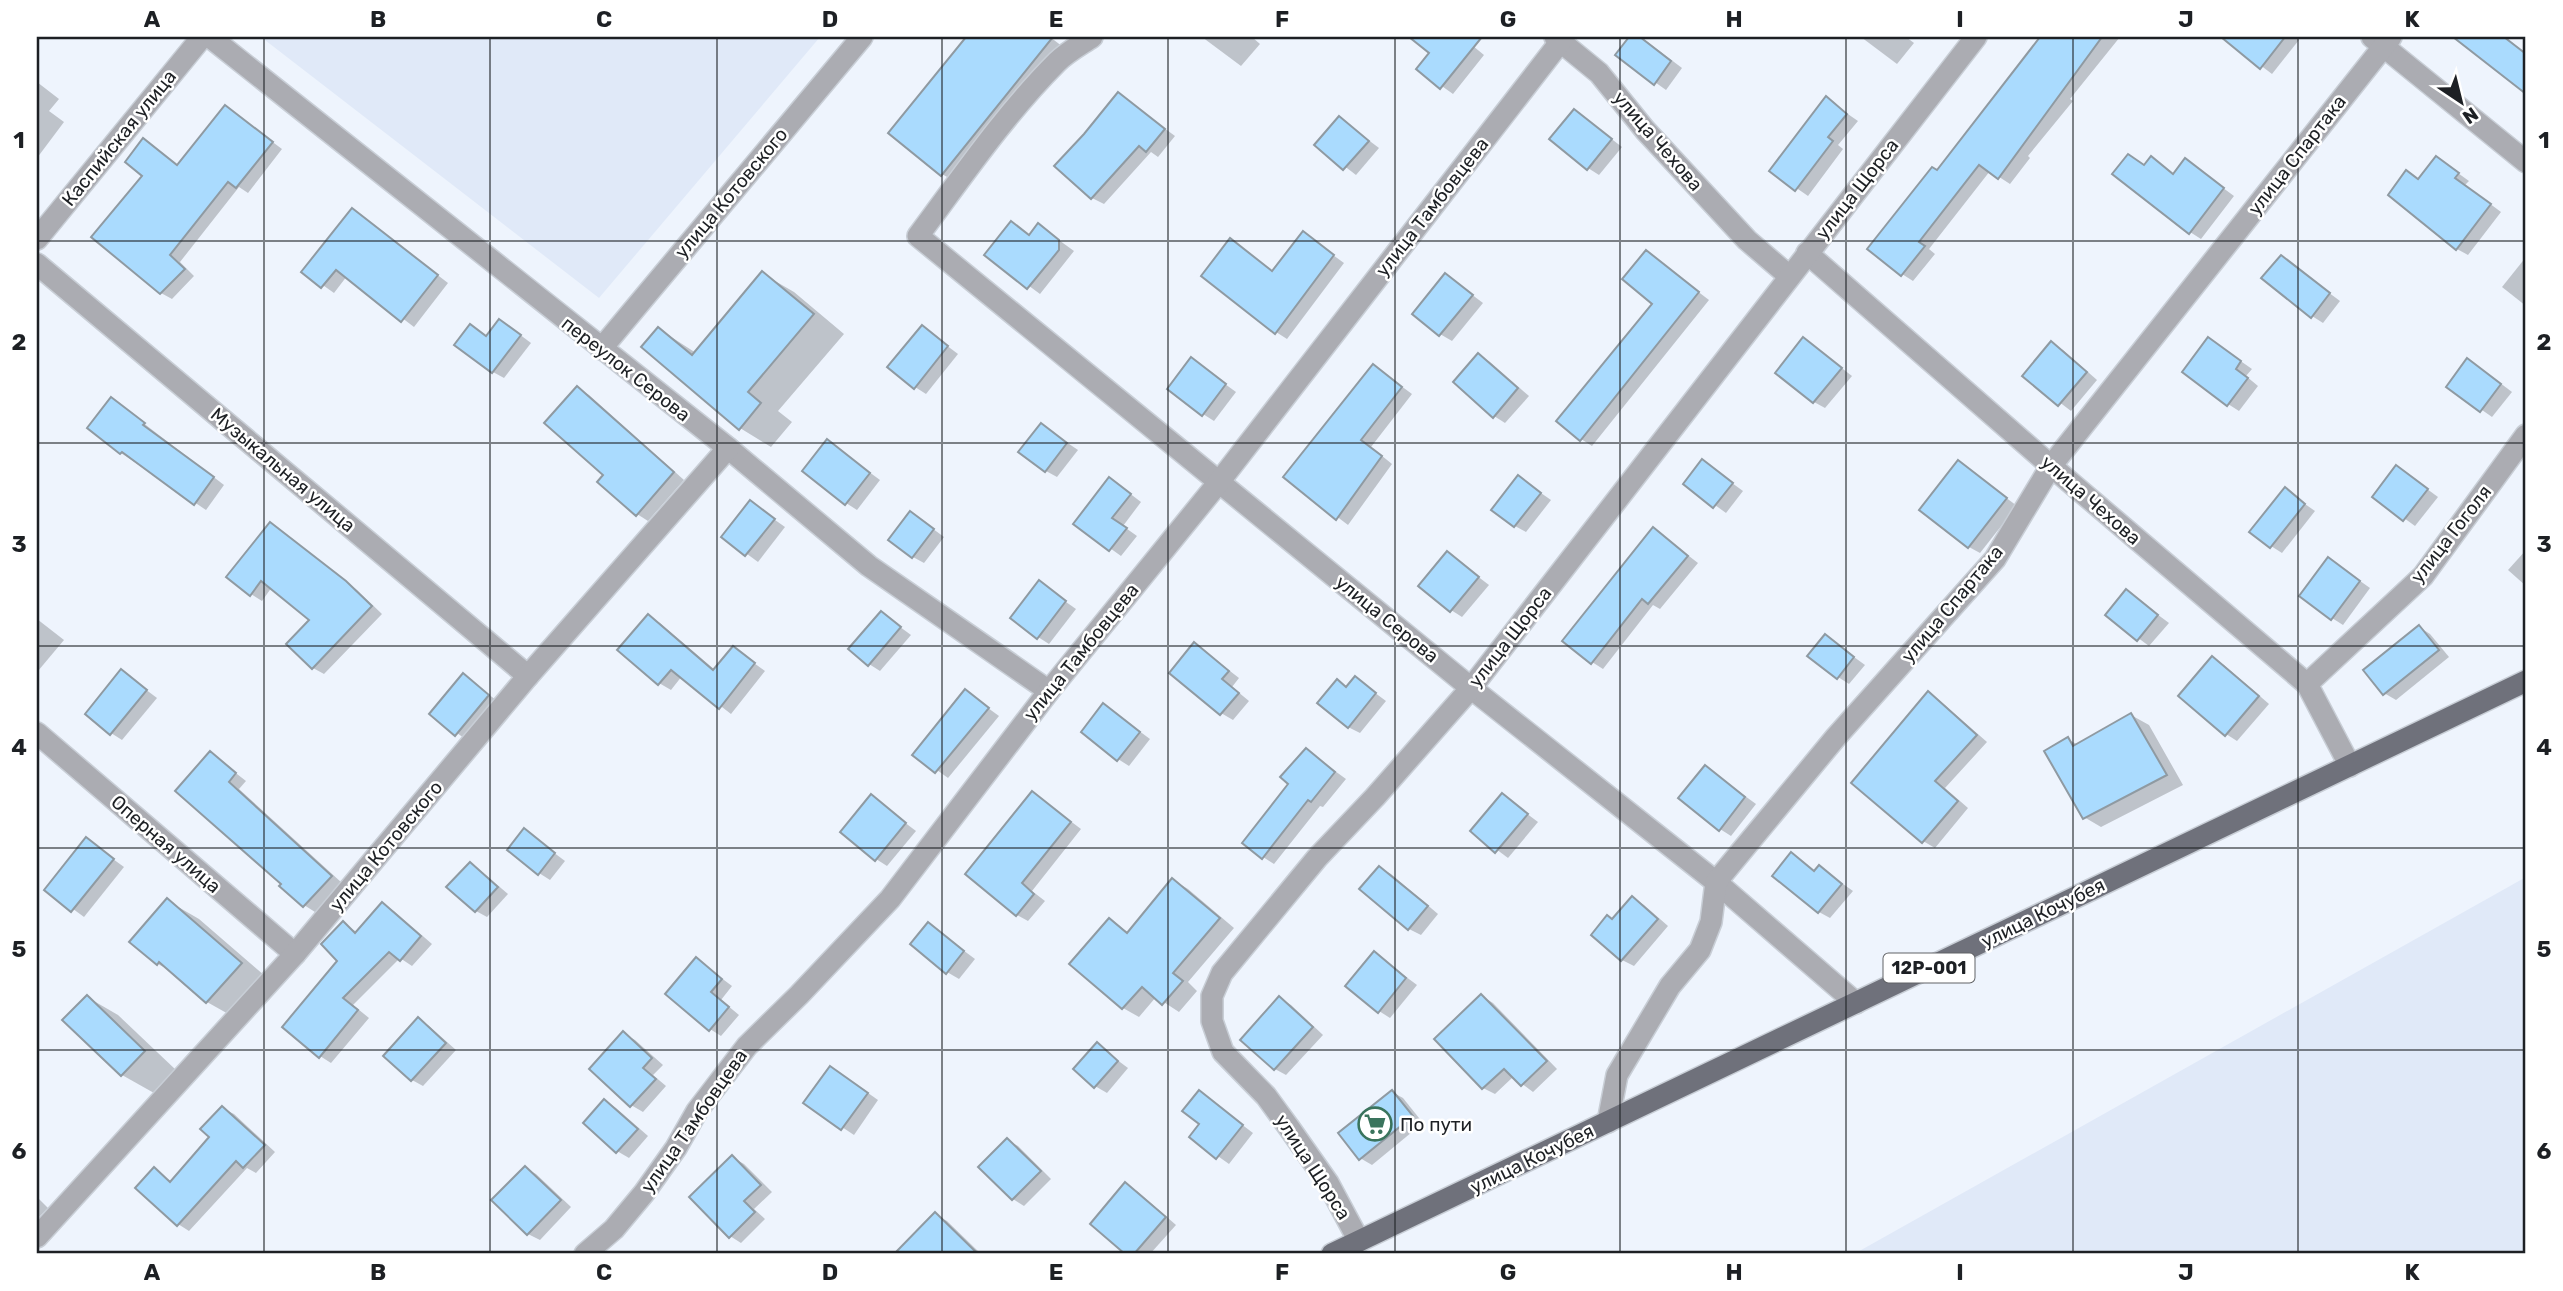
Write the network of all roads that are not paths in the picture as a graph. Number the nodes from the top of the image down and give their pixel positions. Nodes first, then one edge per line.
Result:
1 (202, 37) edge
2 (210, 37) edge
3 (862, 37) edge
4 (1092, 37) edge
5 (1976, 37) edge
6 (1560, 38) edge
7 (2382, 40) edge
8 (2526, 162) edge
9 (37, 239) edge
10 (1807, 253) junction
11 (37, 264) edge
12 (1789, 276) junction
13 (601, 349) junction
14 (2526, 435) edge
15 (728, 448) junction
16 (2051, 466) junction
17 (1219, 482) junction
18 (528, 676) junction
19 (2526, 681) edge
20 (2307, 684) junction
21 (1471, 688) junction
22 (1049, 691) junction
23 (37, 733) edge
24 (2350, 766) junction
25 (1716, 882) junction
26 (295, 954) junction
27 (1856, 1003) junction
28 (1608, 1122) junction
29 (37, 1237) edge
30 (1359, 1241) junction
31 (585, 1254) edge
32 (1332, 1254) edge

1 - 9 street, Каспийская улица
2 - 13 street, переулок Серова
3 - 13 street, улица Котовского
4 - 17 street, улица Серова
5 - 10 street, улица Щорса
6 - 12 street, улица Чехова
6 - 17 street, улица Тамбовцева
7 - 8 street
7 - 16 street, улица Спартака
10 - 12 street, улица Щорса
10 - 16 street, улица Чехова
11 - 18 street, Музыкальная улица
12 - 21 street, улица Щорса
13 - 15 street, переулок Серова
14 - 20 street, улица Гоголя
15 - 18 street, улица Котовского
15 - 22 street, переулок Серова
16 - 20 street, улица Чехова
16 - 25 street, улица Спартака
17 - 21 street, улица Серова
17 - 22 street, улица Тамбовцева
18 - 26 street, улица Котовского
19 - 24 main road, улица Кочубея / 12Р-001
20 - 24 street, улица Чехова
21 - 25 street, улица Серова
21 - 30 street, улица Щорса
22 - 31 street, улица Тамбовцева
23 - 26 street, Оперная улица
24 - 27 main road, улица Кочубея / 12Р-001
25 - 27 street, улица Серова
25 - 28 street
26 - 29 street, улица Котовского
27 - 28 main road, улица Кочубея / 12Р-001
28 - 30 main road, улица Кочубея / 12Р-001
30 - 32 main road, улица Кочубея / 12Р-001

